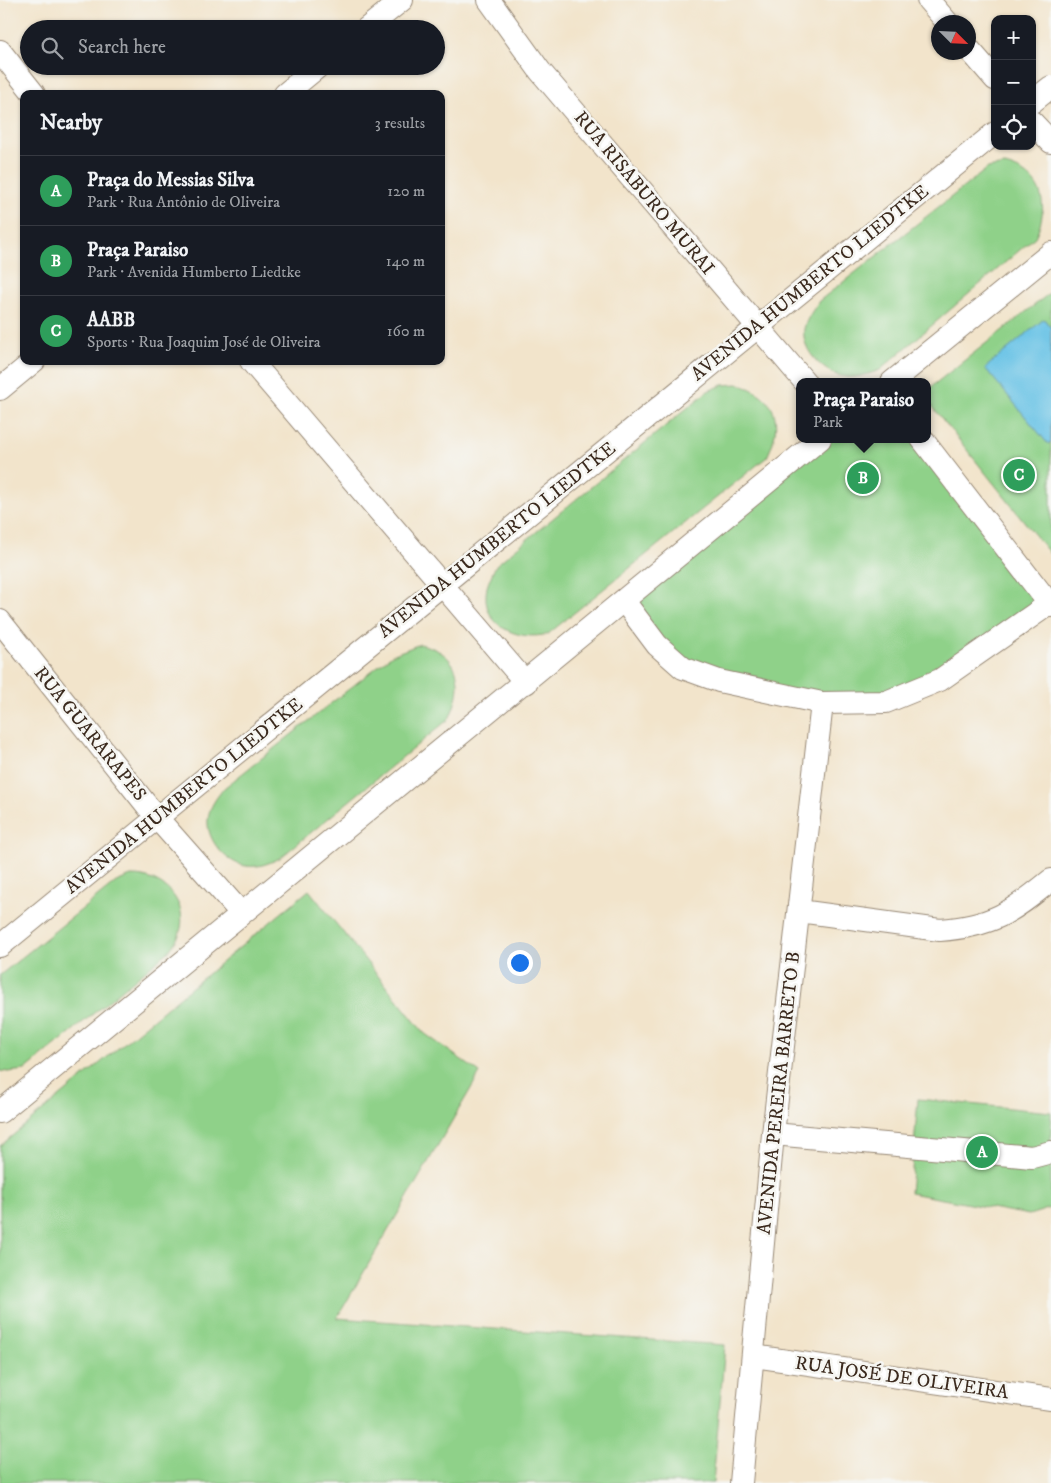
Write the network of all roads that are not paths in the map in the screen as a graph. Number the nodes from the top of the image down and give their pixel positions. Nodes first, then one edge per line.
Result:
1 (402, 0) edge
2 (489, 0) edge
3 (928, 0) edge
4 (941, 15) edge
5 (377, 20) edge
6 (0, 50) edge
7 (976, 57) edge
8 (991, 74) edge
9 (308, 75) edge
10 (1051, 87) edge
11 (31, 90) edge
12 (290, 90) edge
13 (1036, 99) edge
14 (1036, 126) edge
15 (991, 136) edge
16 (1051, 142) edge
17 (1051, 253) edge
18 (756, 326) junction
19 (29, 365) edge
20 (254, 365) edge
21 (802, 378) edge
22 (897, 378) edge
23 (0, 389) edge
24 (815, 443) edge
25 (925, 443) edge
26 (444, 585) junction
27 (624, 601) junction
28 (1050, 605) edge
29 (0, 621) edge
30 (526, 683) junction
31 (822, 702) junction
32 (157, 818) junction
33 (1051, 880) edge
34 (799, 911) junction
35 (241, 913) junction
36 (0, 946) edge
37 (0, 1112) edge
38 (773, 1134) junction
39 (1051, 1152) edge
40 (753, 1356) junction
41 (1051, 1399) edge
42 (741, 1483) edge

1 - 5 street
2 - 18 street, RUA RISABURO MURAI
3 - 4 street
6 - 11 street
7 - 8 street
9 - 12 street
10 - 13 street
14 - 16 street
15 - 18 street, AVENIDA HUMBERTO LIEDTKE
17 - 22 street
18 - 21 street, RUA RISABURO MURAI
18 - 26 street, AVENIDA HUMBERTO LIEDTKE
19 - 23 street
20 - 26 street
24 - 27 street
25 - 28 street
26 - 30 street
26 - 32 street, AVENIDA HUMBERTO LIEDTKE
27 - 30 street
27 - 31 street
28 - 31 street
29 - 32 street, RUA GUARARAPES
30 - 35 street
31 - 34 street, AVENIDA PEREIRA BARRETO B
32 - 35 street, RUA GUARARAPES
32 - 36 street, AVENIDA HUMBERTO LIEDTKE
33 - 34 street
34 - 38 street, AVENIDA PEREIRA BARRETO B
35 - 37 street
38 - 39 street
38 - 40 street, AVENIDA PEREIRA BARRETO B
40 - 41 street, RUA JOSÉ DE OLIVEIRA
40 - 42 street, AVENIDA PEREIRA BARRETO B

